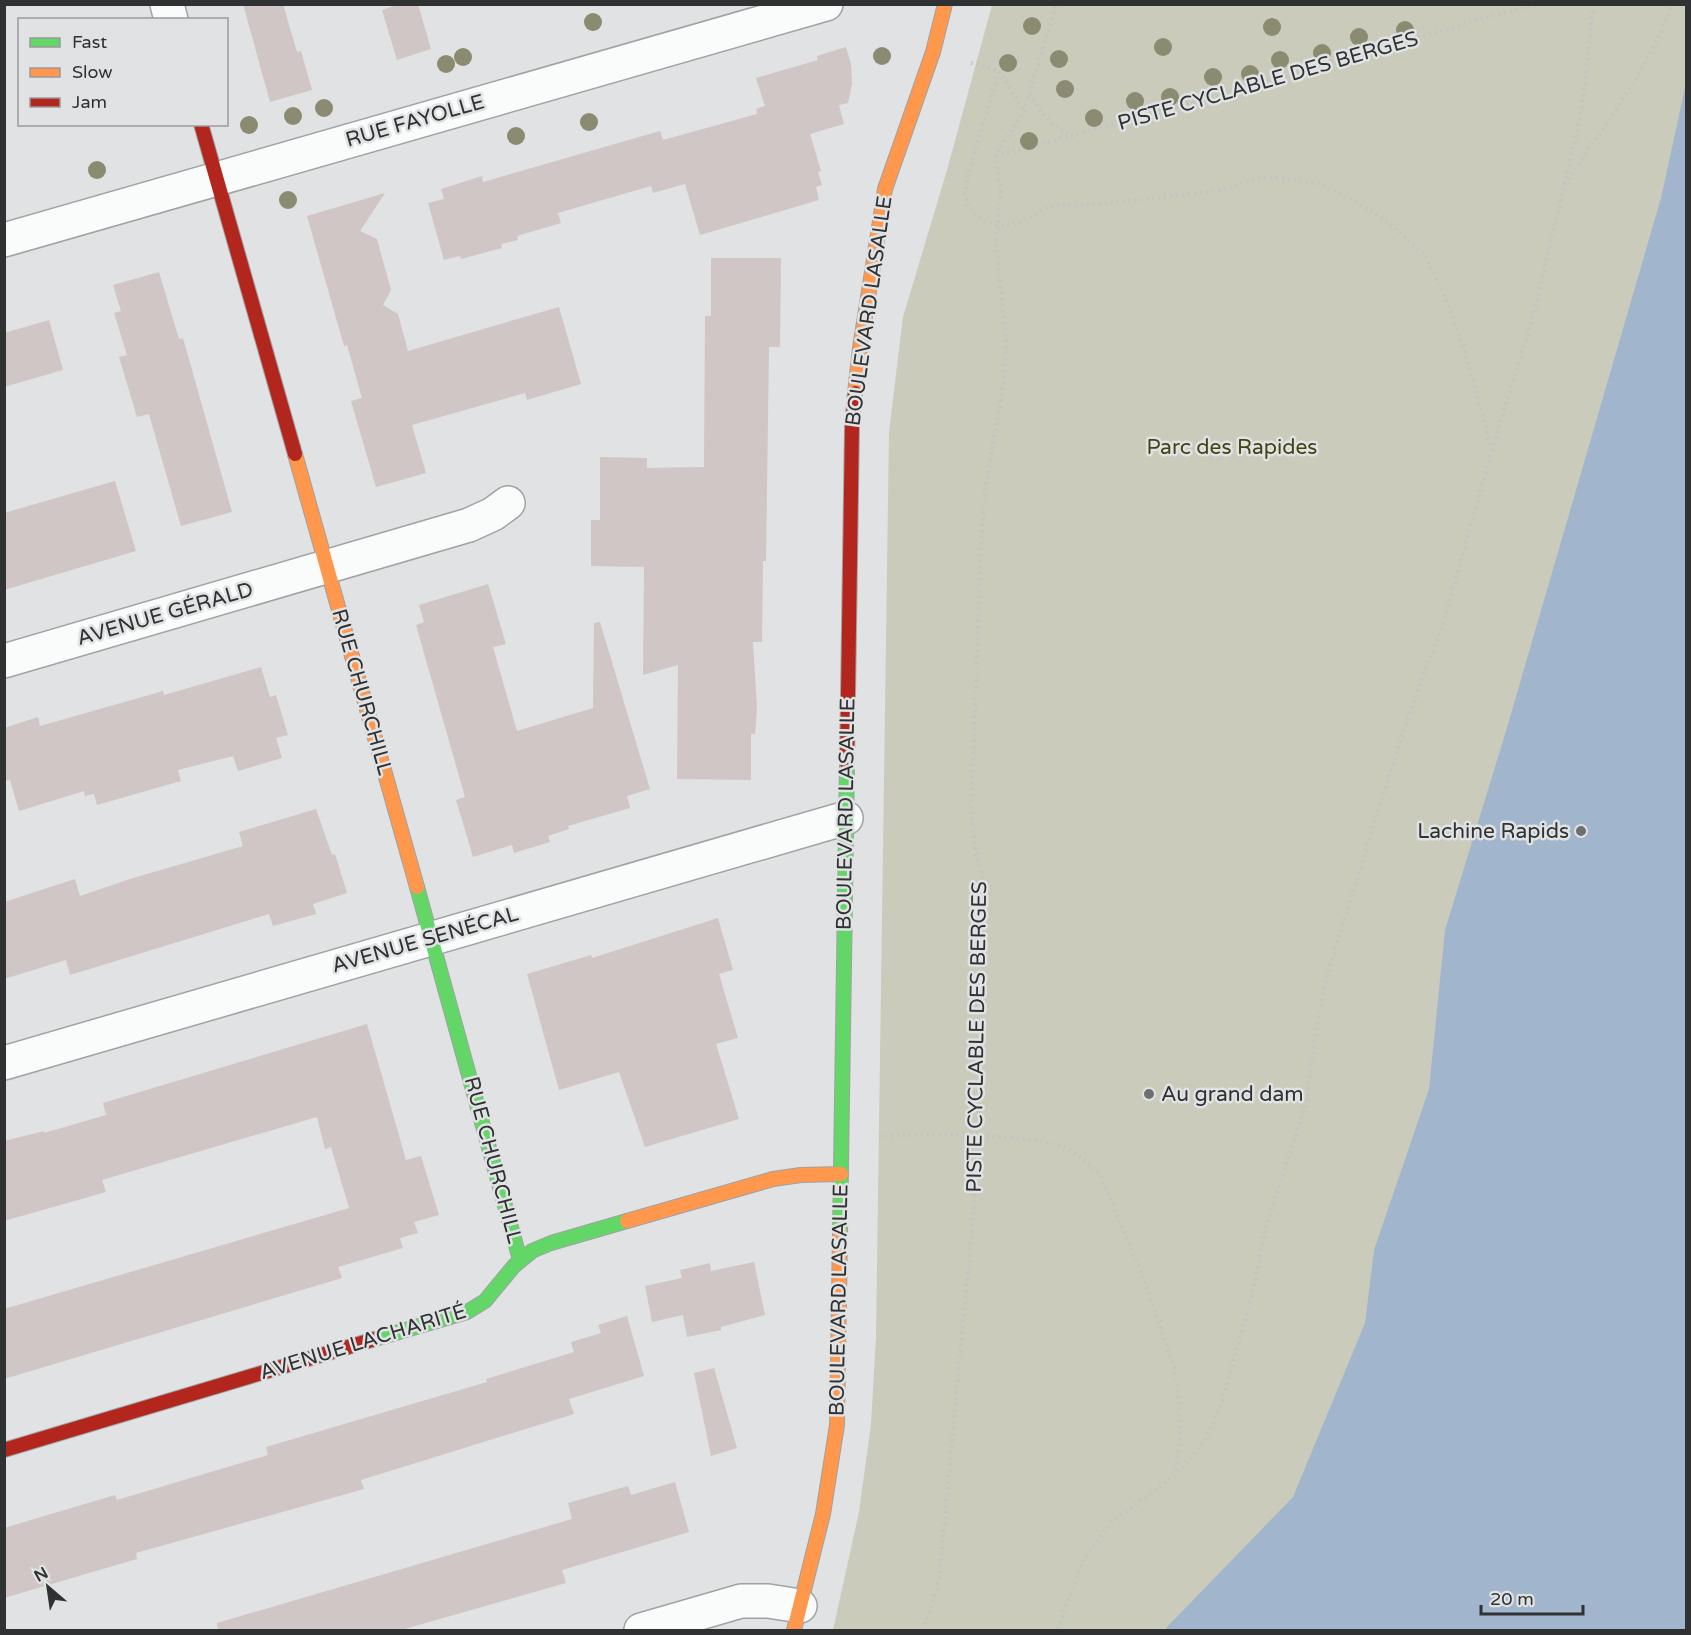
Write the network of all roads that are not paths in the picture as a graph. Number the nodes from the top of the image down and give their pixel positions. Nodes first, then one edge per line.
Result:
1 (826, 4) edge
2 (945, 4) edge
3 (202, 126) edge
4 (216, 178) junction
5 (4, 240) edge
6 (508, 503) dead end
7 (326, 567) junction
8 (4, 661) edge
9 (846, 818) junction
10 (432, 938) junction
11 (4, 1064) edge
12 (841, 1174) junction
13 (520, 1260) junction
14 (4, 1450) edge
15 (796, 1618) edge
16 (641, 1630) edge

1 - 4 street, RUE FAYOLLE
2 - 9 street, BOULEVARD LASALLE
3 - 4 street, RUE CHURCHILL
4 - 5 street, RUE FAYOLLE
4 - 7 street, RUE CHURCHILL
6 - 7 street, AVENUE GÉRALD
7 - 8 street, AVENUE GÉRALD
7 - 10 street, RUE CHURCHILL
9 - 10 street, AVENUE SENÉCAL
9 - 12 street, BOULEVARD LASALLE
10 - 11 street, AVENUE SENÉCAL
10 - 13 street, RUE CHURCHILL
12 - 13 street, AVENUE LACHARITÉ
12 - 15 street, BOULEVARD LASALLE
13 - 14 street, AVENUE LACHARITÉ
15 - 16 street

